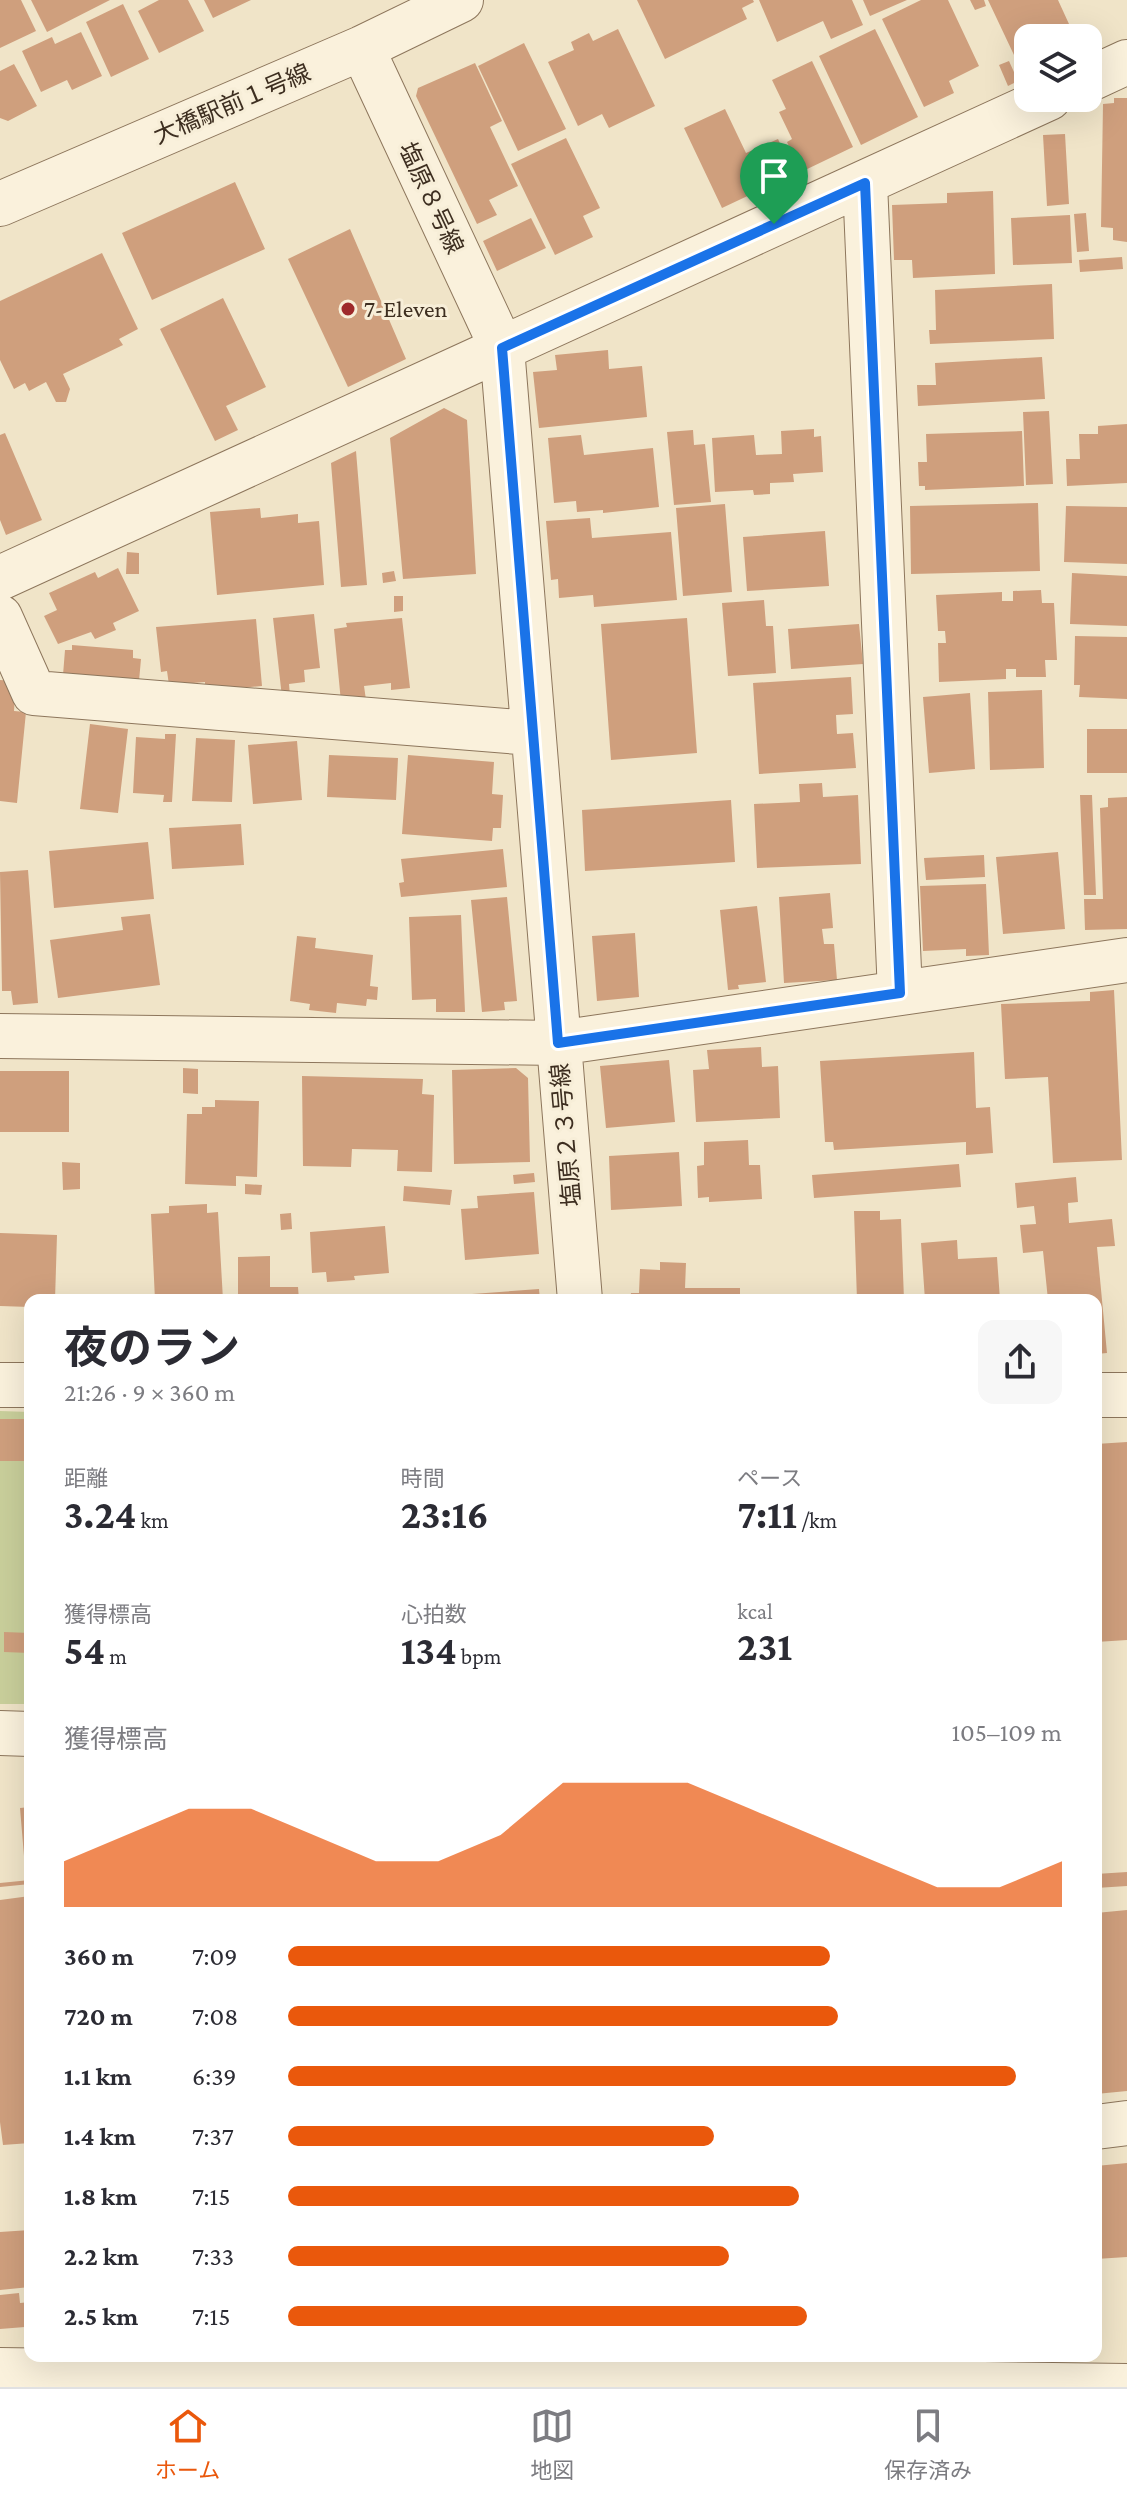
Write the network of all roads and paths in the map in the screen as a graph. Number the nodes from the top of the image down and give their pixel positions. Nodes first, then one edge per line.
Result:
1 (461, 0) edge
2 (362, 48) junction
3 (1127, 62) edge
4 (1102, 74) edge
5 (1019, 112) edge
6 (865, 183) junction
7 (1, 200) edge
8 (502, 348) junction
9 (0, 578) edge
10 (0, 617) edge
11 (532, 733) junction
12 (1127, 960) edge
13 (900, 993) junction
14 (0, 1036) edge
15 (558, 1043) junction
16 (579, 1294) edge
17 (0, 1385) edge
18 (24, 1385) edge
19 (1102, 1395) edge
20 (1127, 1395) edge
21 (0, 1733) edge
22 (24, 1734) edge
23 (1127, 2123) edge
24 (1102, 2126) edge
25 (306, 2366) edge
26 (0, 2370) edge
27 (861, 2370) edge
28 (598, 2374) edge
29 (1127, 2386) edge

1 - 2 street, 大橋駅前１号線
2 - 7 street, 大橋駅前１号線
2 - 8 street, 塩原８号線
3 - 4 street
5 - 6 street
6 - 8 street
6 - 13 street
8 - 9 street
8 - 11 street, 塩原２３号線
10 - 11 street
11 - 15 street, 塩原２３号線
12 - 13 street
13 - 15 street
14 - 15 street
15 - 16 street, 塩原２３号線
17 - 18 street
19 - 20 street
21 - 22 street
23 - 24 street
25 - 26 street
25 - 28 street
27 - 28 street
27 - 29 street

